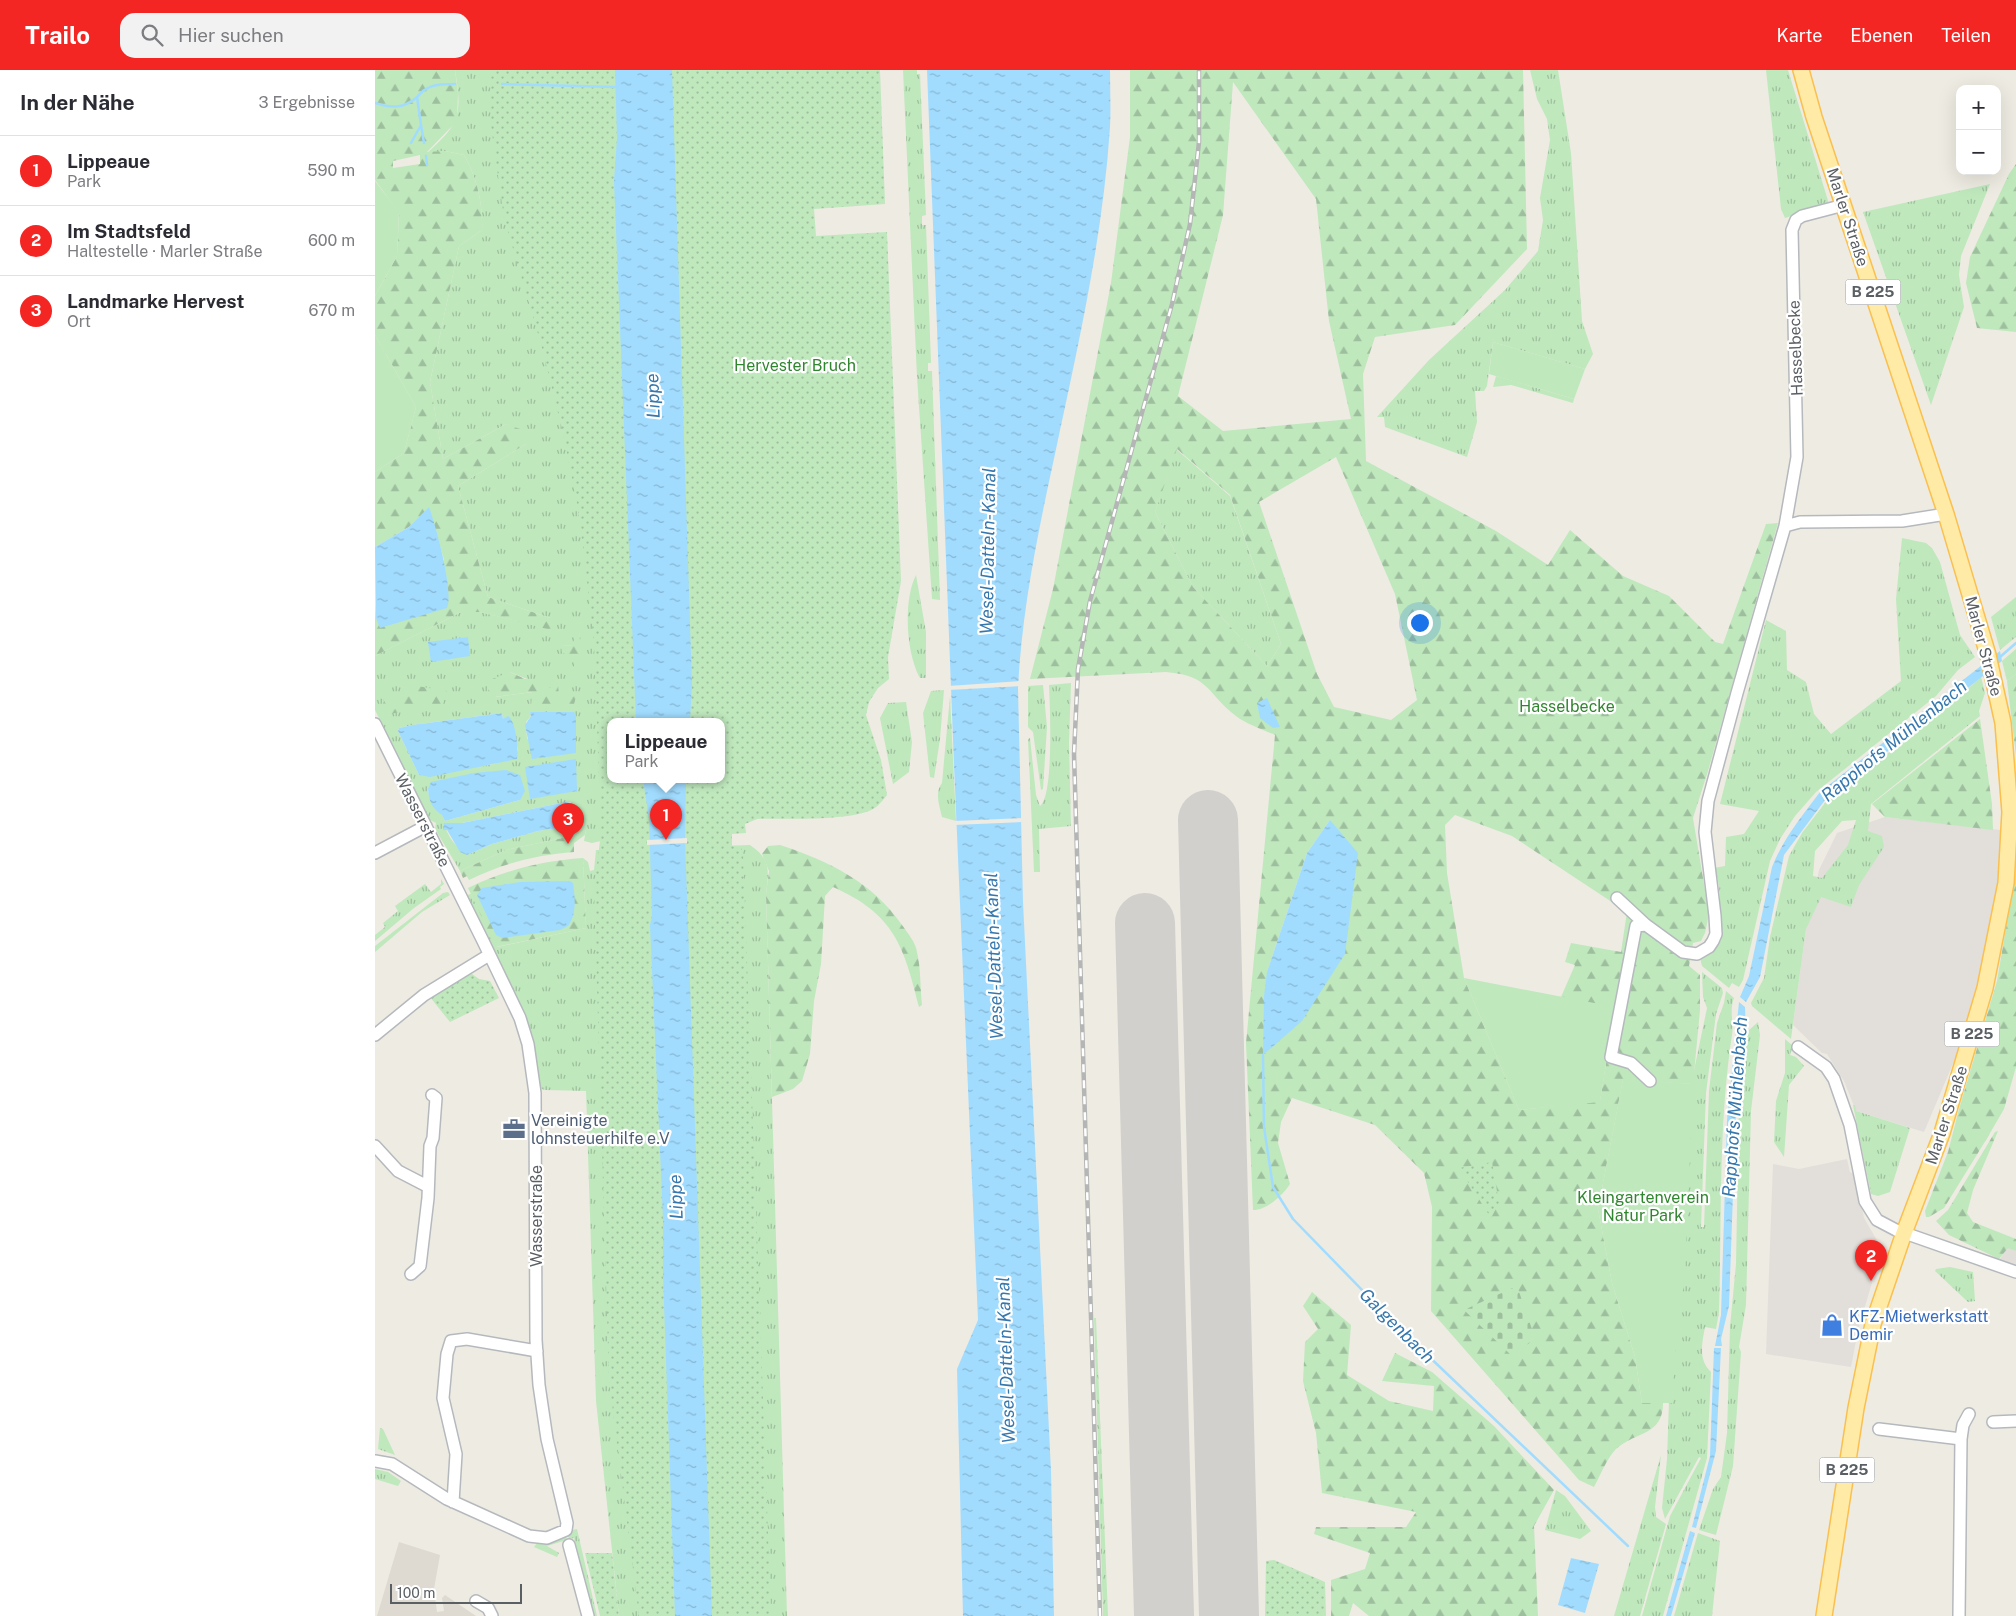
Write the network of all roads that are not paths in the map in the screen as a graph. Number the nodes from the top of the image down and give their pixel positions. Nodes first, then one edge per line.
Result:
1 (1801, 70) edge
2 (1844, 205) junction
3 (1946, 514) junction
4 (1785, 526) junction
5 (375, 724) edge
6 (426, 826) junction
7 (375, 853) edge
8 (1617, 898) dead end
9 (1646, 925) junction
10 (489, 955) junction
11 (375, 1034) edge
12 (1799, 1047) dead end
13 (1650, 1081) dead end
14 (432, 1094) dead end
15 (375, 1146) edge
16 (427, 1186) junction
17 (1904, 1233) junction
18 (2016, 1272) edge
19 (411, 1274) dead end
20 (537, 1351) junction
21 (1969, 1414) dead end
22 (2016, 1421) edge
23 (1993, 1422) dead end
24 (1879, 1429) dead end
25 (1961, 1439) junction
26 (375, 1461) edge
27 (453, 1502) junction
28 (569, 1545) dead end
29 (476, 1601) dead end
30 (493, 1616) edge
31 (588, 1616) edge
32 (1824, 1616) edge
33 (1959, 1616) edge

1 - 2 main road, Marler Straße / B 225
2 - 3 main road, Marler Straße / B 225
2 - 4 street, Hasselbecke
3 - 4 street
3 - 17 main road, Marler Straße / B 225
4 - 9 street, Hasselbecke
5 - 6 street, Wasserstraße
6 - 7 street
6 - 10 street, Wasserstraße
8 - 9 street, Hasselbecke
9 - 13 street
10 - 11 street
10 - 20 street, Wasserstraße
12 - 17 street
14 - 16 street
15 - 16 street
16 - 19 street
17 - 18 street
17 - 32 main road, Marler Straße / B 225
20 - 27 street
20 - 27 street, Wasserstraße
21 - 25 street
22 - 23 street
24 - 25 street
25 - 33 street
26 - 27 street
28 - 31 street
29 - 30 street

